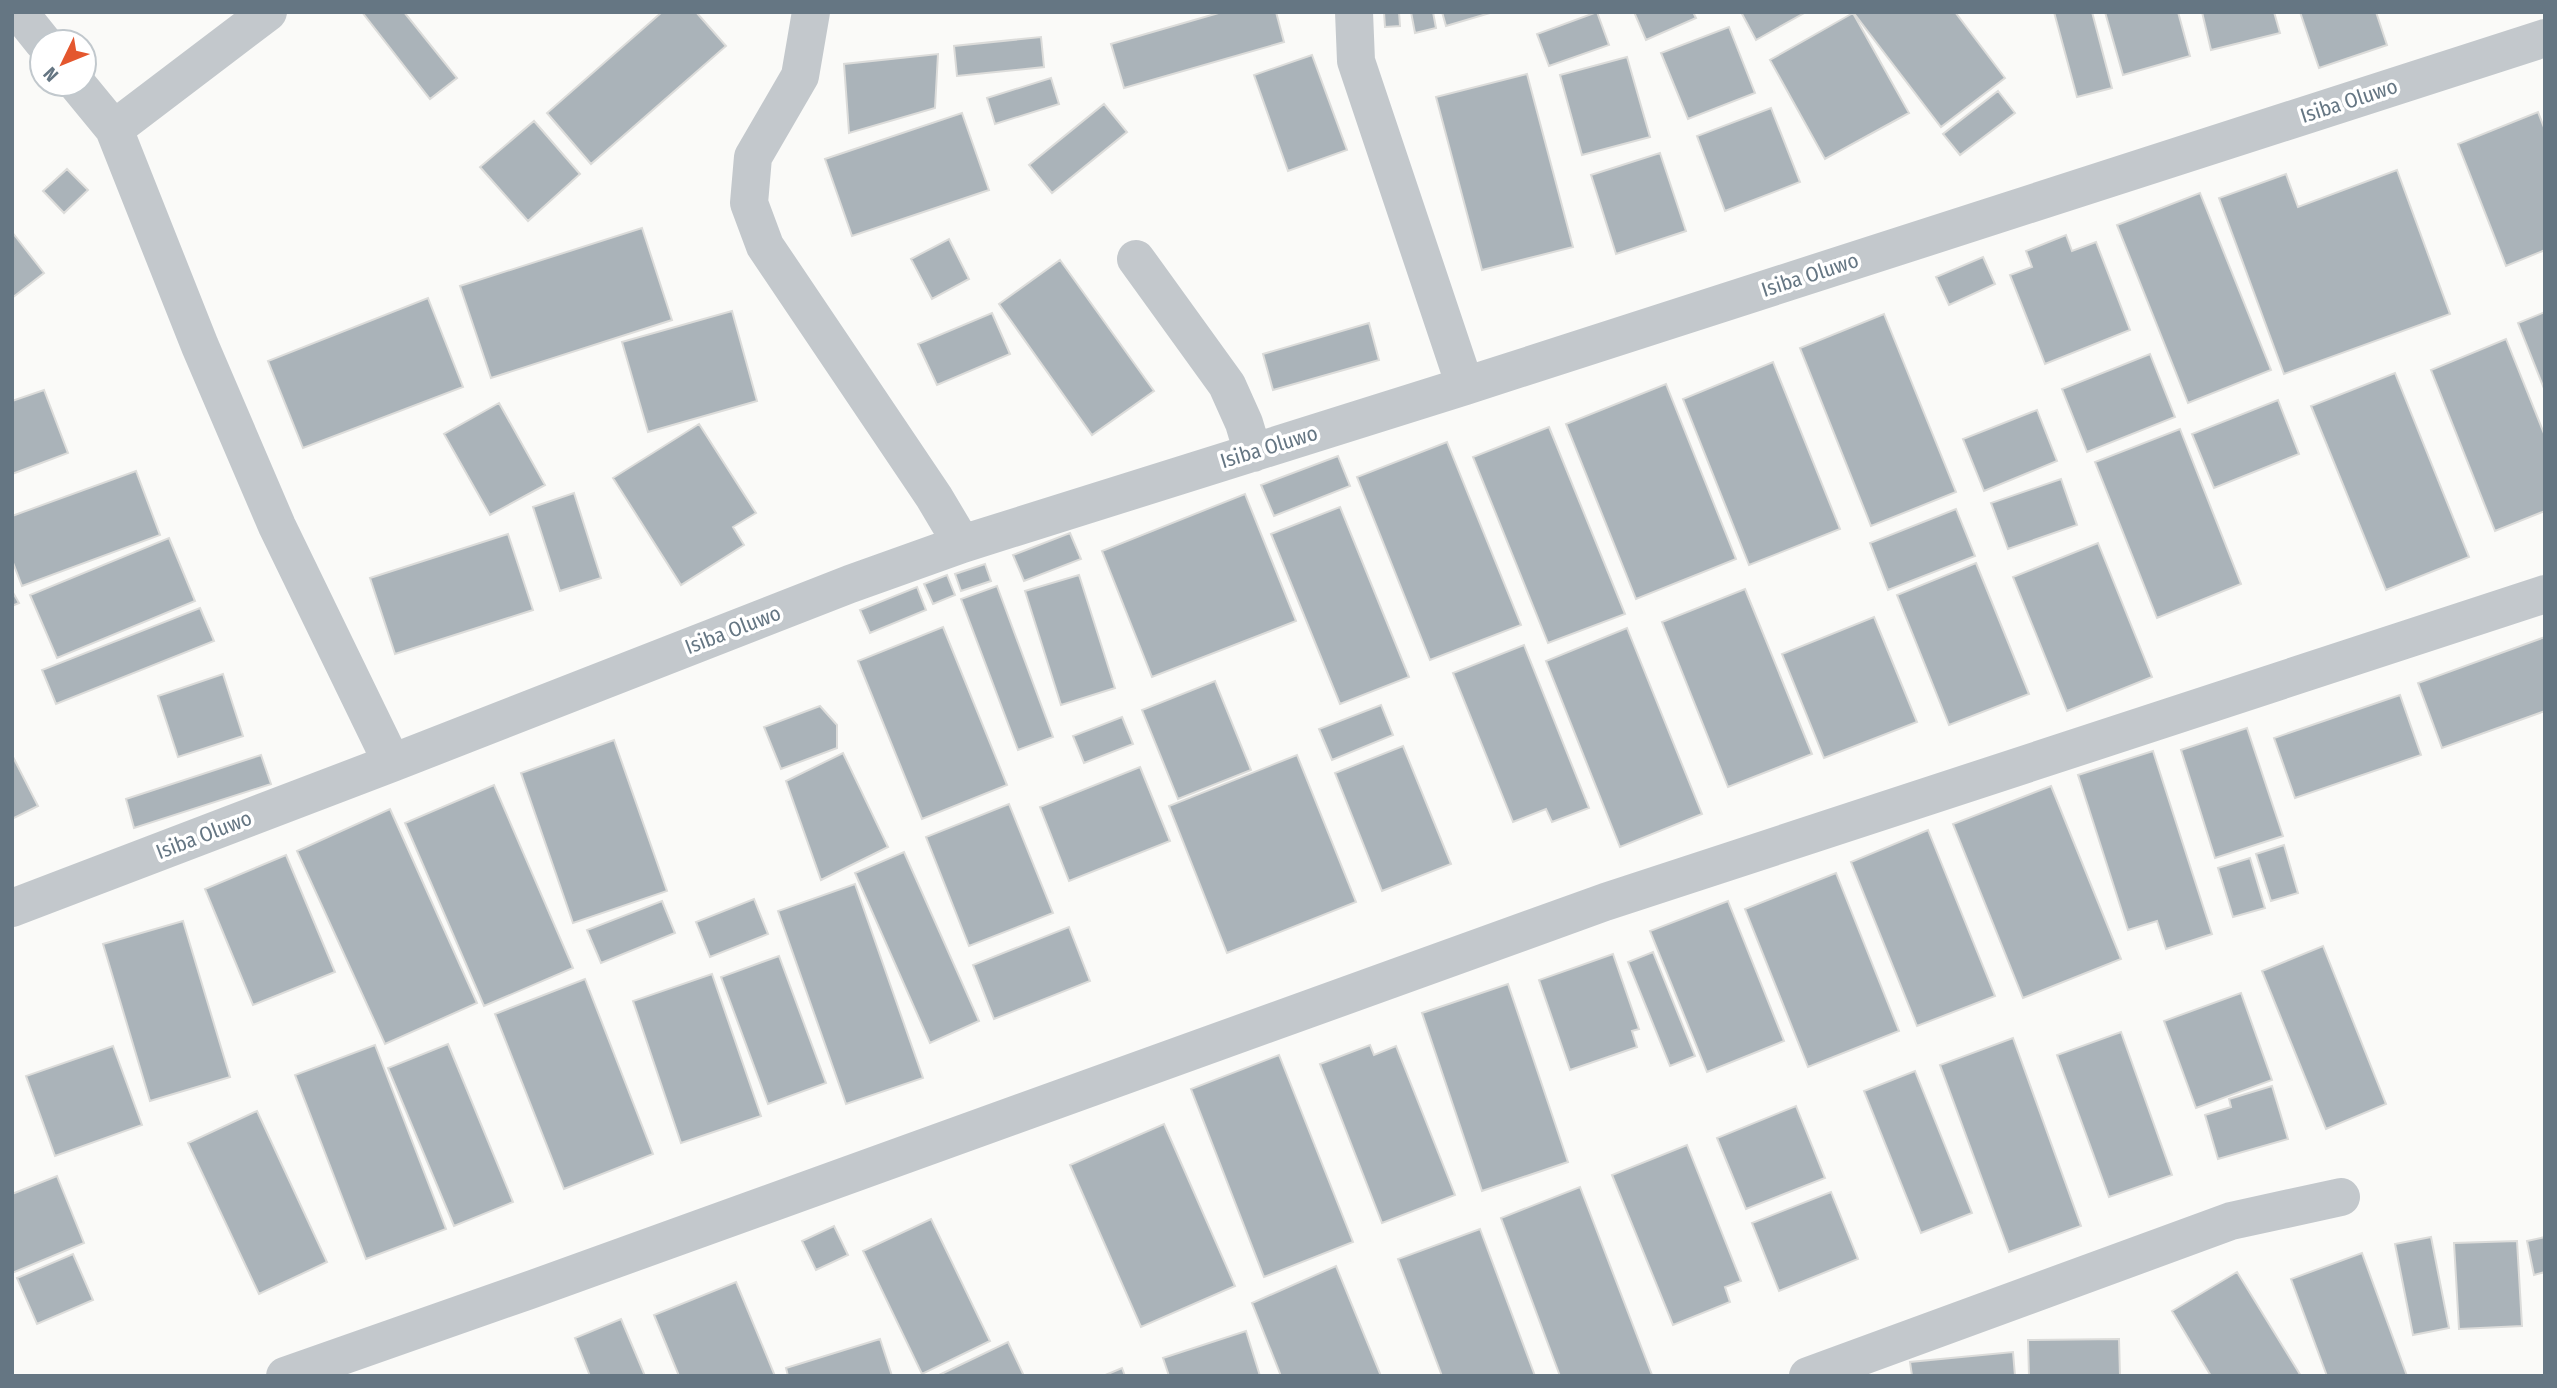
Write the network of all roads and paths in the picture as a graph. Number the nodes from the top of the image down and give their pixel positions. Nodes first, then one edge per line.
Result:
1 (19, 12) edge
2 (268, 12) edge
3 (811, 12) edge
4 (1354, 12) edge
5 (32, 28) edge
6 (2545, 38) edge
7 (89, 98) edge
8 (114, 129) junction
9 (1136, 259) dead end
10 (1465, 386) junction
11 (1253, 453) junction
12 (962, 544) junction
13 (2545, 594) edge
14 (392, 764) junction
15 (12, 908) edge
16 (2341, 1197) dead end
17 (285, 1376) edge
18 (1808, 1376) edge

1 - 5 street
2 - 8 street
3 - 12 street
4 - 10 street
6 - 10 street, Isiba Oluwo
7 - 8 street
8 - 14 street
9 - 11 street
10 - 11 street, Isiba Oluwo
11 - 12 street, Isiba Oluwo
12 - 14 street, Isiba Oluwo
13 - 17 street
14 - 15 street, Isiba Oluwo
16 - 18 street

